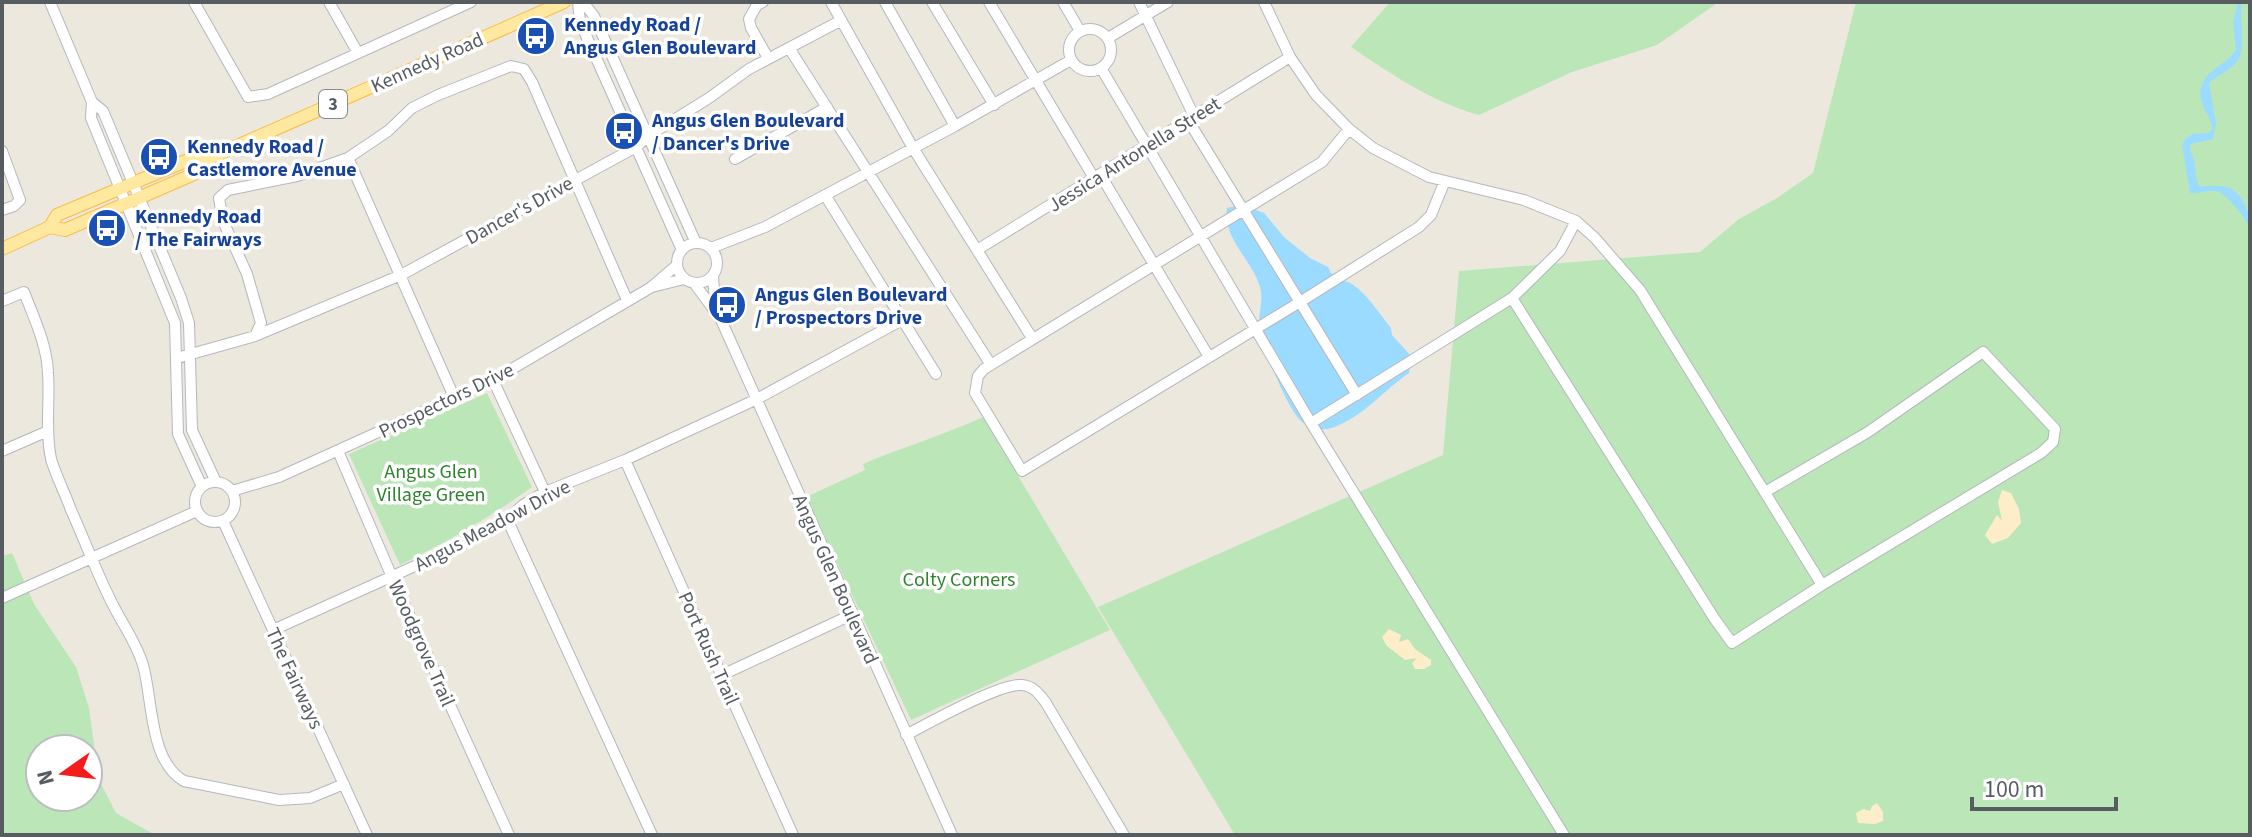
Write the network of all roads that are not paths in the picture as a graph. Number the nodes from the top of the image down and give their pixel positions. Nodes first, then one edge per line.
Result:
1 (50, 2) edge
2 (194, 2) edge
3 (329, 2) edge
4 (564, 2) edge
5 (580, 2) edge
6 (763, 2) edge
7 (831, 2) edge
8 (885, 2) edge
9 (932, 2) edge
10 (989, 2) edge
11 (1063, 2) edge
12 (1139, 2) edge
13 (1168, 2) edge
14 (1264, 2) edge
15 (466, 3) edge
16 (1146, 15) junction
17 (840, 21) junction
18 (1080, 31) junction
19 (1108, 38) junction
20 (789, 48) junction
21 (358, 53) junction
22 (1290, 57) junction
23 (768, 58) junction
24 (1071, 60) junction
25 (1101, 68) junction
26 (1036, 80) junction
27 (994, 105) junction
28 (827, 107) junction
29 (1191, 118) junction
30 (955, 126) junction
31 (1349, 129) junction
32 (648, 136) junction
33 (1147, 146) junction
34 (636, 147) junction
35 (913, 148) junction
36 (2, 151) edge
37 (348, 158) junction
38 (735, 159) dead end
39 (203, 161) junction
40 (869, 170) junction
41 (1097, 176) junction
42 (575, 179) junction
43 (1444, 183) junction
44 (127, 186) junction
45 (825, 195) junction
46 (134, 200) junction
47 (2, 210) edge
48 (1244, 210) junction
49 (1576, 221) junction
50 (50, 227) junction
51 (1200, 237) junction
52 (742, 238) junction
53 (696, 243) junction
54 (711, 248) junction
55 (2, 249) edge
56 (682, 250) junction
57 (977, 250) junction
58 (718, 262) junction
59 (677, 265) junction
60 (1153, 265) junction
61 (401, 275) junction
62 (713, 277) junction
63 (689, 281) junction
64 (650, 288) junction
65 (1512, 298) junction
66 (627, 300) junction
67 (2, 301) edge
68 (1300, 302) junction
69 (902, 320) junction
70 (722, 322) junction
71 (1253, 329) junction
72 (255, 336) junction
73 (1032, 338) junction
74 (190, 355) junction
75 (1209, 357) junction
76 (177, 358) junction
77 (991, 365) junction
78 (936, 374) dead end
79 (493, 380) junction
80 (1357, 395) junction
81 (454, 397) junction
82 (755, 400) junction
83 (1311, 423) junction
84 (48, 431) junction
85 (2, 451) edge
86 (338, 451) junction
87 (625, 460) junction
88 (216, 482) junction
89 (202, 487) junction
90 (232, 491) junction
91 (545, 492) junction
92 (1765, 492) junction
93 (197, 511) junction
94 (507, 519) junction
95 (223, 521) junction
96 (92, 558) junction
97 (392, 577) junction
98 (1822, 585) junction
99 (2, 598) edge
100 (851, 615) junction
101 (273, 630) junction
102 (722, 675) junction
103 (906, 735) junction
104 (344, 784) junction
105 (367, 835) edge
106 (509, 835) edge
107 (652, 835) edge
108 (793, 835) edge
109 (952, 835) edge
110 (1124, 835) edge
111 (1564, 835) edge

1 - 44 street
2 - 21 street
3 - 21 street
4 - 39 main road, Kennedy Road / 3
5 - 32 street
5 - 34 street
6 - 23 street
7 - 17 street
8 - 30 street
9 - 27 street
10 - 26 street
11 - 18 street
12 - 16 street
13 - 16 street
14 - 22 street
15 - 21 street
16 - 19 street
16 - 29 street
17 - 20 street, Dancer's Drive
17 - 35 street
18 - 19 street
18 - 24 street
19 - 25 street
20 - 23 street, Dancer's Drive
20 - 28 street
22 - 29 street, Jessica Antonella Street
22 - 31 street
23 - 32 street, Dancer's Drive
24 - 25 street
24 - 26 street
25 - 33 street
26 - 27 street
26 - 41 street
27 - 30 street
28 - 38 street
28 - 40 street
29 - 33 street, Jessica Antonella Street
29 - 48 street
30 - 35 street
31 - 43 street
31 - 48 street
32 - 34 street, Dancer's Drive
32 - 53 street
33 - 41 street, Jessica Antonella Street
33 - 51 street
34 - 42 street, Dancer's Drive
34 - 56 street
35 - 40 street
35 - 57 street
36 - 47 street
37 - 42 street
37 - 61 street
37 - 72 street
39 - 44 main road, Kennedy Road / 3
39 - 46 main road, Kennedy Road / 3
40 - 45 street
40 - 77 street
41 - 57 street, Jessica Antonella Street
41 - 60 street
42 - 61 street, Dancer's Drive
42 - 66 street
43 - 49 street
43 - 68 street
44 - 46 street
44 - 50 main road, Kennedy Road / 3
45 - 52 street
45 - 69 street
46 - 50 main road, Kennedy Road / 3
46 - 74 street
46 - 76 street
48 - 51 street
48 - 68 street
49 - 65 street
49 - 92 street
50 - 55 main road, Kennedy Road / 3
51 - 60 street
51 - 71 street
52 - 54 street
52 - 58 street
53 - 54 street
53 - 56 street
54 - 58 street
56 - 59 street
57 - 73 street
58 - 62 street
59 - 63 street
59 - 64 street, Prospectors Drive
60 - 73 street
60 - 75 street
61 - 72 street, Dancer's Drive
61 - 81 street
62 - 63 street
62 - 70 street, Angus Glen Boulevard
63 - 64 street, Prospectors Drive
63 - 70 street, Angus Glen Boulevard
64 - 66 street, Prospectors Drive
65 - 80 street
65 - 98 street
66 - 79 street, Prospectors Drive
67 - 84 street
68 - 71 street
68 - 80 street
69 - 78 street
69 - 82 street, Angus Meadow Drive
70 - 82 street, Angus Glen Boulevard
71 - 75 street
71 - 83 street
72 - 74 street, Dancer's Drive
73 - 77 street
74 - 76 street, Dancer's Drive
74 - 88 street
75 - 77 street
76 - 89 street
79 - 81 street, Prospectors Drive
79 - 91 street
80 - 83 street
81 - 86 street, Prospectors Drive
82 - 87 street, Angus Meadow Drive
82 - 100 street, Angus Glen Boulevard
83 - 111 street
84 - 85 street
84 - 96 street
86 - 90 street, Prospectors Drive
86 - 97 street, Woodgrove Trail
87 - 91 street, Angus Meadow Drive
87 - 102 street, Port Rush Trail
88 - 89 street
88 - 90 street
89 - 93 street
90 - 95 street
91 - 94 street, Angus Meadow Drive
92 - 98 street
92 - 98 street
93 - 95 street
93 - 96 street
94 - 97 street, Angus Meadow Drive
94 - 107 street
95 - 101 street, The Fairways
96 - 99 street
96 - 104 street
97 - 101 street, Angus Meadow Drive
97 - 106 street, Woodgrove Trail
100 - 102 street
100 - 103 street, Angus Glen Boulevard
101 - 104 street, The Fairways
102 - 108 street, Port Rush Trail
103 - 109 street, Angus Glen Boulevard
103 - 110 street
104 - 105 street, The Fairways

